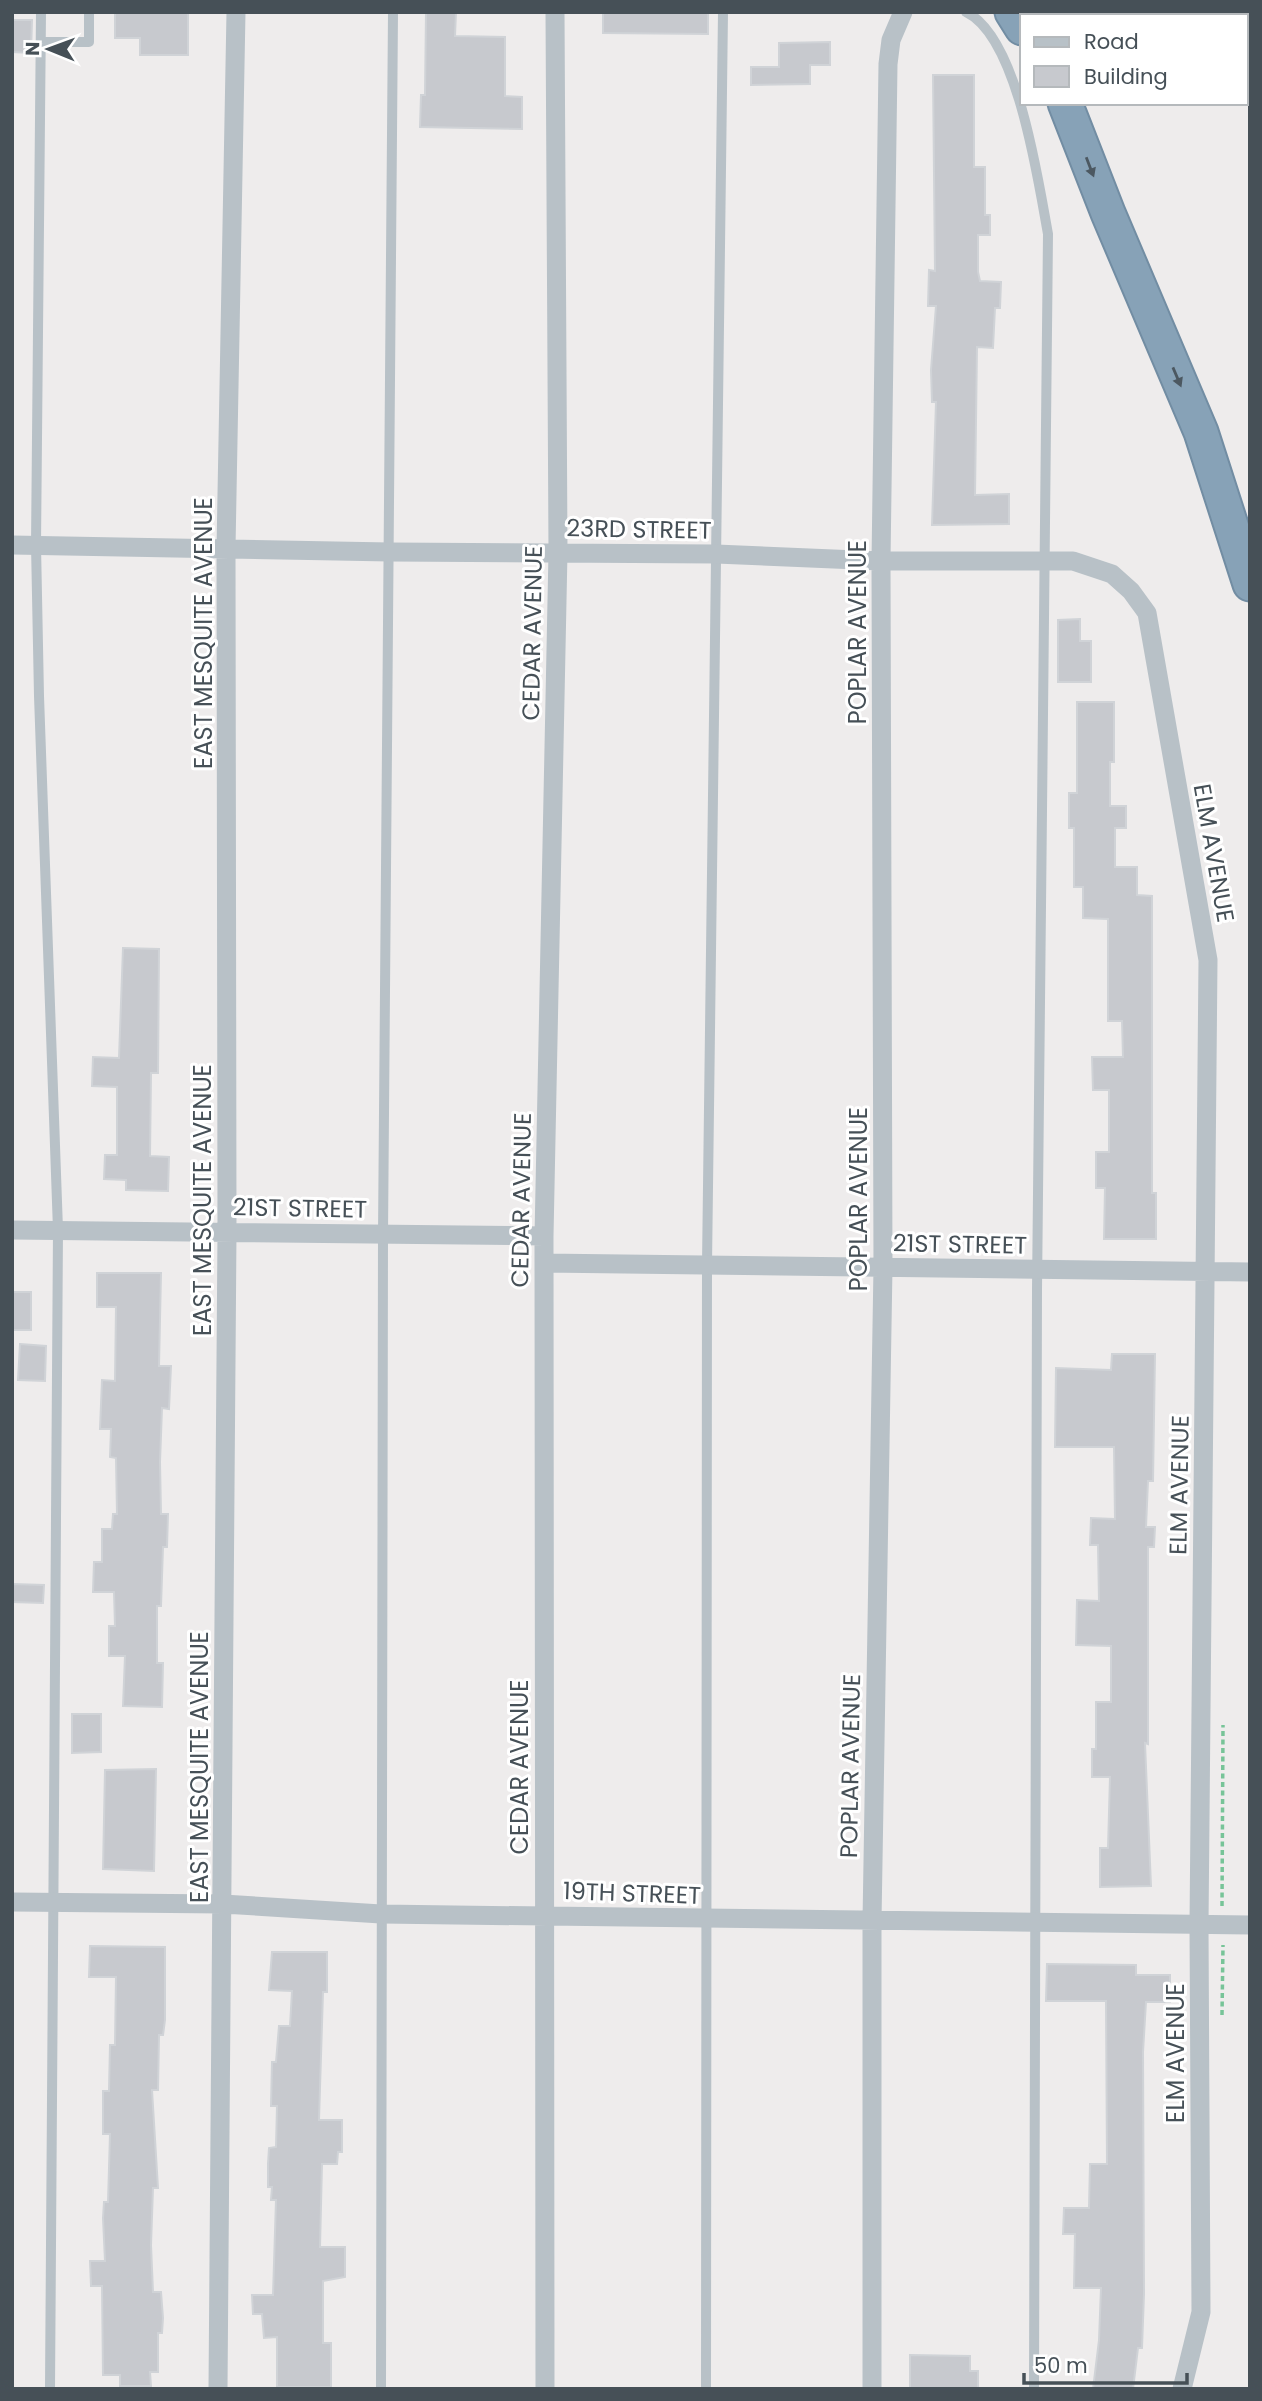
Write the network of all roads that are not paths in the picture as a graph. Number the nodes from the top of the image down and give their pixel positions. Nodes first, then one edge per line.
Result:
1 (41, 12) edge
2 (89, 12) edge
3 (236, 12) edge
4 (393, 12) edge
5 (555, 12) edge
6 (723, 12) edge
7 (903, 12) edge
8 (966, 12) edge
9 (41, 42) junction
10 (1066, 105) edge
11 (12, 545) edge
12 (36, 545) junction
13 (226, 548) junction
14 (390, 552) junction
15 (558, 552) junction
16 (716, 554) junction
17 (1043, 560) junction
18 (881, 561) junction
19 (1250, 584) edge
20 (1131, 591) joint
21 (12, 1230) edge
22 (58, 1230) junction
23 (227, 1231) junction
24 (383, 1235) junction
25 (544, 1237) junction
26 (544, 1263) junction
27 (707, 1265) junction
28 (883, 1267) junction
29 (1038, 1269) junction
30 (1205, 1271) junction
31 (1250, 1272) edge
32 (12, 1902) edge
33 (53, 1902) junction
34 (223, 1904) junction
35 (382, 1914) junction
36 (544, 1914) junction
37 (705, 1919) junction
38 (872, 1921) junction
39 (1034, 1923) junction
40 (1199, 1925) junction
41 (1250, 1926) edge
42 (50, 2389) edge
43 (218, 2389) edge
44 (381, 2389) edge
45 (545, 2389) edge
46 (706, 2389) edge
47 (872, 2389) edge
48 (1034, 2389) edge
49 (1182, 2389) edge

1 - 9 lane
2 - 9 lane
3 - 13 street, EAST MESQUITE AVENUE
4 - 14 lane
5 - 15 street, CEDAR AVENUE
6 - 16 lane
7 - 18 street, POPLAR AVENUE
8 - 17 lane
9 - 12 lane
10 -> 19 highway
11 - 12 street, 23RD STREET
12 - 13 street, 23RD STREET
12 - 22 lane
13 - 14 street, 23RD STREET
13 - 23 street, EAST MESQUITE AVENUE
14 - 15 street, 23RD STREET
14 - 24 lane
15 - 16 street, 23RD STREET
15 - 25 street, CEDAR AVENUE
16 - 18 street, 23RD STREET
16 - 27 lane
17 - 18 street, 23RD STREET
17 - 20 street, 23RD STREET
17 - 29 lane
18 - 28 street, POPLAR AVENUE
20 - 30 street, ELM AVENUE
21 - 22 street, 21ST STREET
22 - 23 street, 21ST STREET
22 - 33 lane
23 - 24 street, 21ST STREET
23 - 34 street, EAST MESQUITE AVENUE
24 - 25 street, 21ST STREET
24 - 35 lane
25 - 26 street, CEDAR AVENUE
26 - 27 street, 21ST STREET
26 - 36 street, CEDAR AVENUE
27 - 28 street, 21ST STREET
27 - 37 lane
28 - 29 street, 21ST STREET
28 - 38 street, POPLAR AVENUE
29 - 30 street, 21ST STREET
29 - 39 lane
30 - 31 street, 21ST STREET
30 - 40 street, ELM AVENUE
32 - 33 street, 19TH STREET
33 - 34 street, 19TH STREET
33 - 42 lane
34 - 35 street, 19TH STREET
34 - 43 street, EAST MESQUITE AVENUE
35 - 36 street, 19TH STREET
35 - 44 lane
36 - 37 street, 19TH STREET
36 - 45 street, CEDAR AVENUE
37 - 38 street, 19TH STREET
37 - 46 lane
38 - 39 street, 19TH STREET
38 - 47 street, POPLAR AVENUE
39 - 40 street, 19TH STREET
39 - 48 lane
40 - 41 street, 19TH STREET
40 - 49 street, ELM AVENUE

